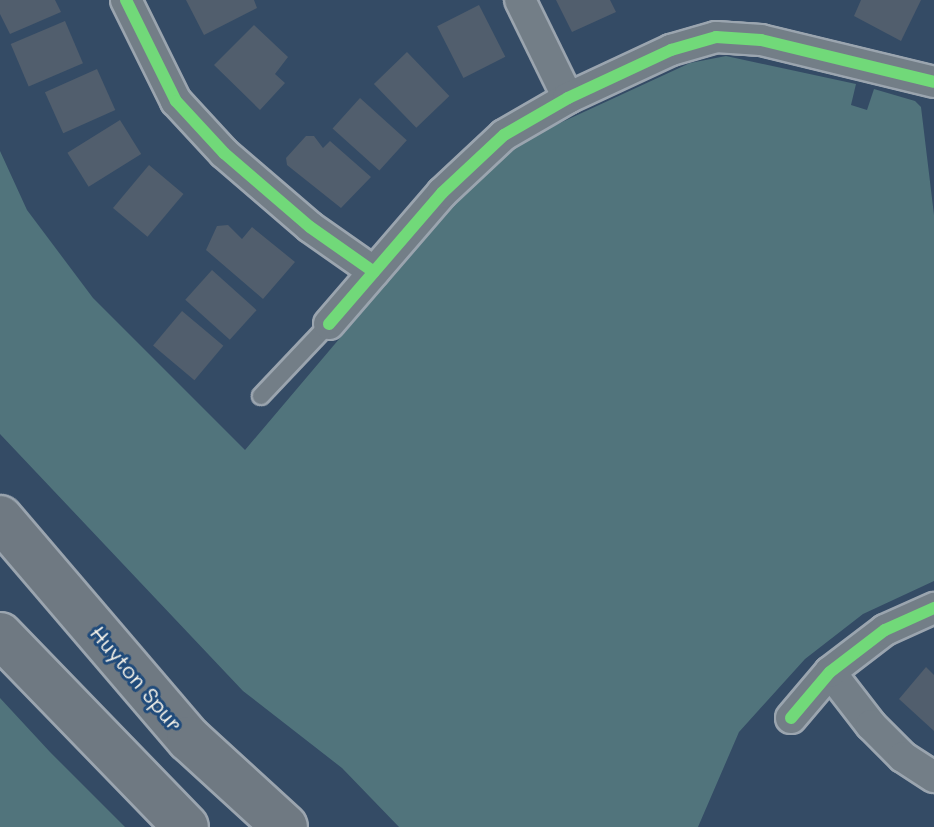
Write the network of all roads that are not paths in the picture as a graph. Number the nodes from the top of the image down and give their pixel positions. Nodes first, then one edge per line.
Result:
1 (126, 0) edge
2 (520, 0) edge
3 (934, 82) edge
4 (568, 98) junction
5 (374, 272) junction
6 (329, 324) joint
7 (261, 396) dead end
8 (0, 518) edge
9 (934, 608) edge
10 (0, 635) edge
11 (830, 672) junction
12 (791, 718) dead end
13 (934, 777) edge
14 (186, 827) edge
15 (285, 827) edge

1 - 5 street
2 - 4 street
3 - 4 street
4 - 5 street
5 - 6 street
6 - 7 lane
8 - 15 highway, Huyton Spur
9 - 11 street
10 - 14 highway
11 - 12 street
11 - 13 street

